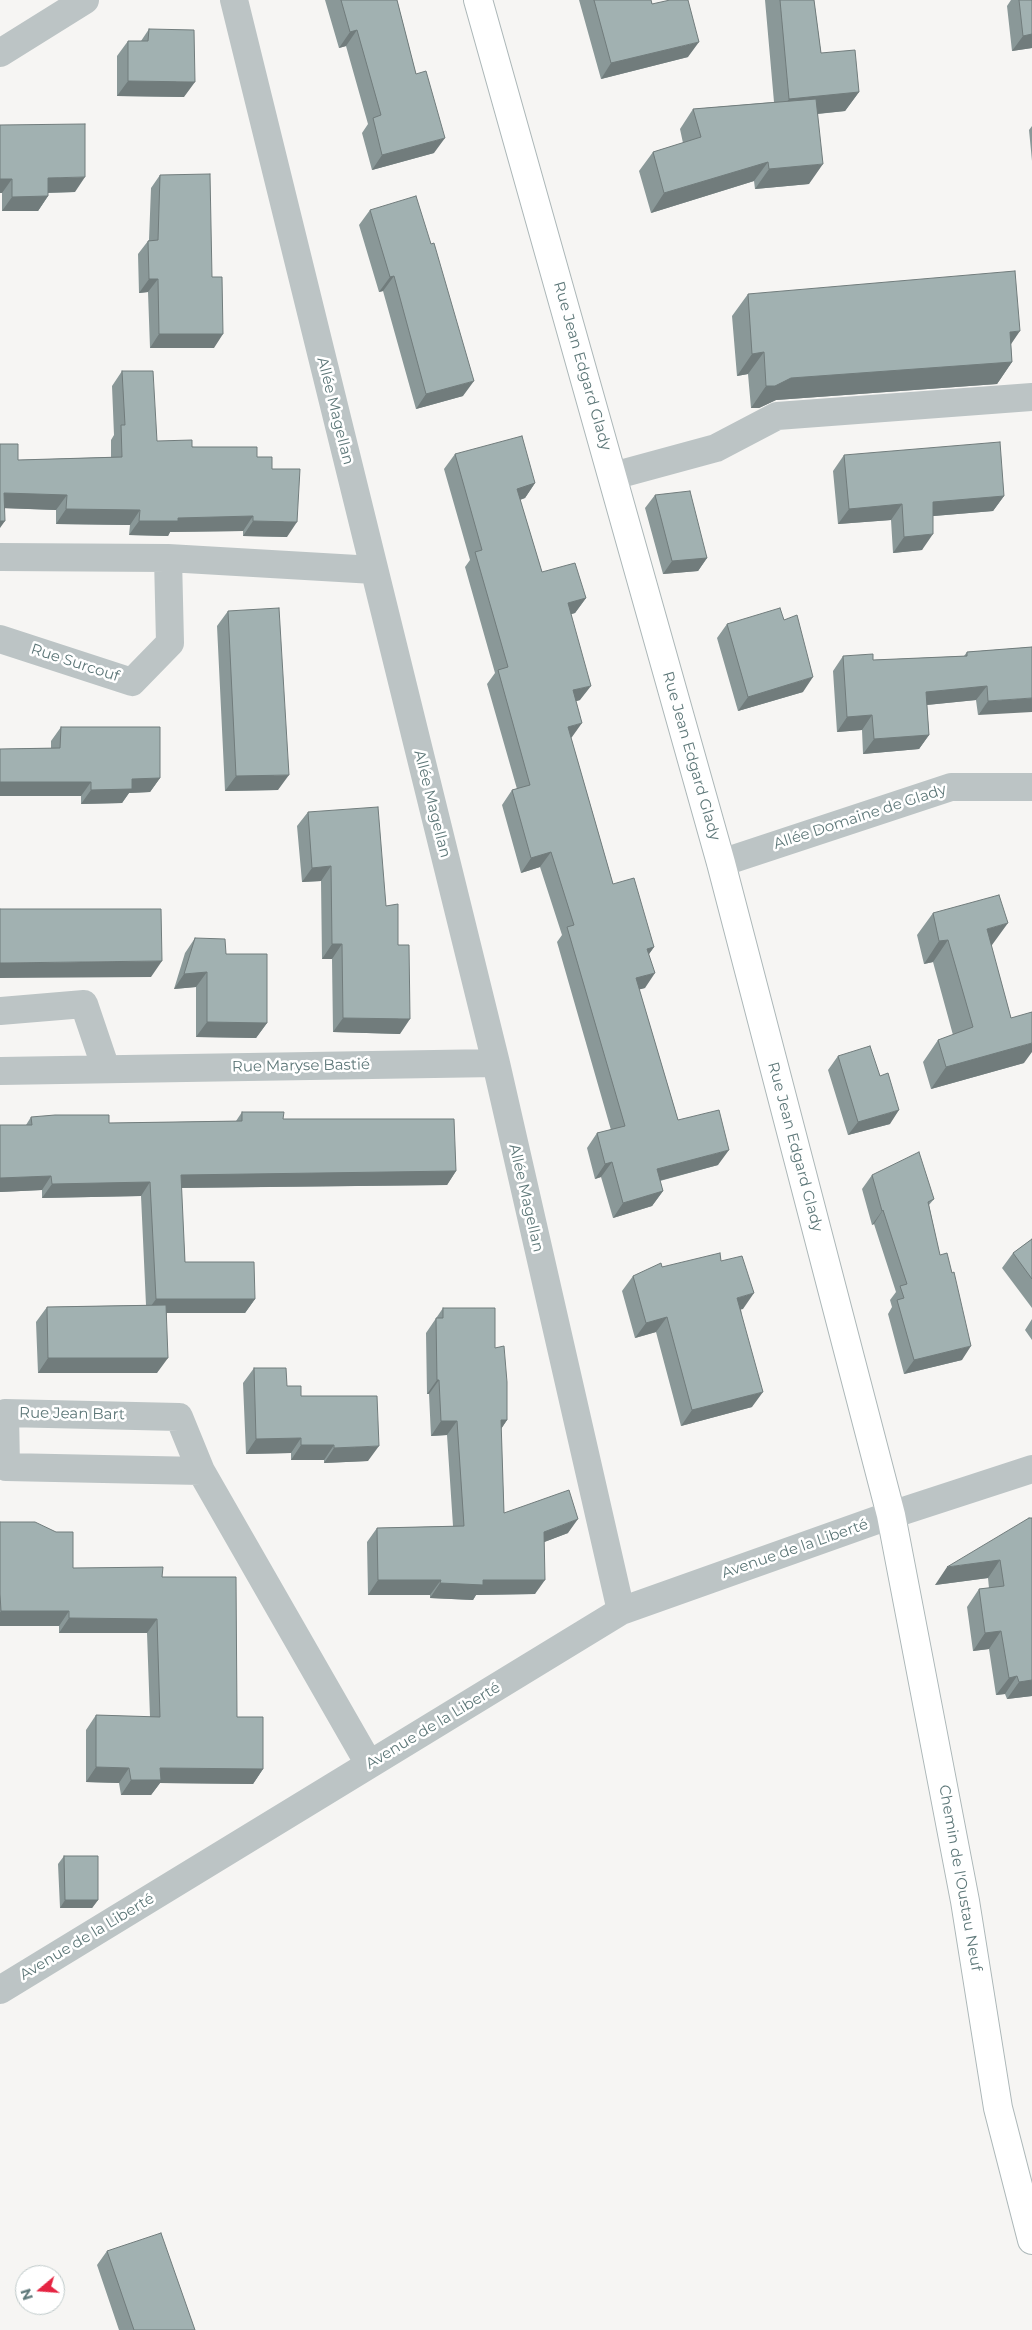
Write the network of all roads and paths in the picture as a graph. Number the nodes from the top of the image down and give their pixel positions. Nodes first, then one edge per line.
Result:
1 (85, 0) edge
2 (234, 0) edge
3 (478, 0) edge
4 (0, 53) edge
5 (1032, 397) edge
6 (613, 476) junction
7 (0, 557) edge
8 (168, 558) junction
9 (374, 570) junction
10 (0, 639) edge
11 (1032, 787) edge
12 (721, 863) junction
13 (0, 1012) edge
14 (496, 1063) junction
15 (106, 1069) junction
16 (0, 1071) edge
17 (1032, 1469) edge
18 (201, 1471) junction
19 (891, 1515) junction
20 (621, 1611) junction
21 (369, 1764) junction
22 (0, 1990) edge
23 (1032, 2240) edge

1 - 4 street
2 - 9 street, Allée Magellan
3 - 6 street, Rue Jean Edgard Glady
5 - 6 street
6 - 12 street, Rue Jean Edgard Glady
7 - 8 street
8 - 9 street
8 - 10 street, Rue Surcouf
9 - 14 street, Allée Magellan
11 - 12 street, Allée Domaine de Glady
12 - 19 street, Rue Jean Edgard Glady
13 - 15 street
14 - 15 street, Rue Maryse Bastié
14 - 20 street, Allée Magellan
15 - 16 street, Rue Maryse Bastié
17 - 19 street, Avenue de la Liberté
18 - 18 street, Rue Jean Bart
18 - 21 street, Rue Jean Bart
19 - 20 street, Avenue de la Liberté
19 - 23 street, Chemin de l'Oustau Neuf
20 - 21 street, Avenue de la Liberté
21 - 22 street, Avenue de la Liberté

